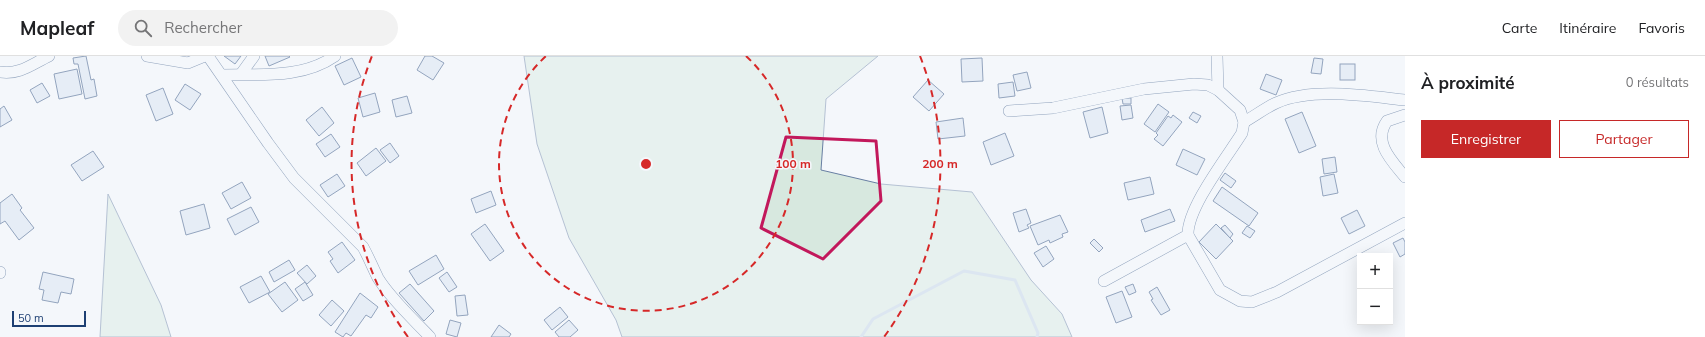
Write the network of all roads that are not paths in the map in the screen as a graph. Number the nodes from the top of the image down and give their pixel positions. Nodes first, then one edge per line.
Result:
1 (49, 56) edge
2 (147, 56) edge
3 (205, 56) edge
4 (208, 56) edge
5 (254, 56) edge
6 (335, 56) edge
7 (1218, 56) edge
8 (0, 72) edge
9 (240, 74) junction
10 (222, 75) junction
11 (1218, 90) junction
12 (1405, 100) edge
13 (1009, 112) dead end
14 (1405, 115) edge
15 (1244, 122) junction
16 (1405, 178) edge
17 (1405, 223) edge
18 (1188, 235) junction
19 (1104, 281) dead end
20 (430, 337) edge

1 - 8 street
2 - 3 street
4 - 10 street
5 - 9 street
6 - 9 street
7 - 11 street
9 - 10 street
10 - 20 street
11 - 13 street
11 - 15 street
12 - 15 street
14 - 16 street
15 - 18 street
17 - 18 street
18 - 19 street

